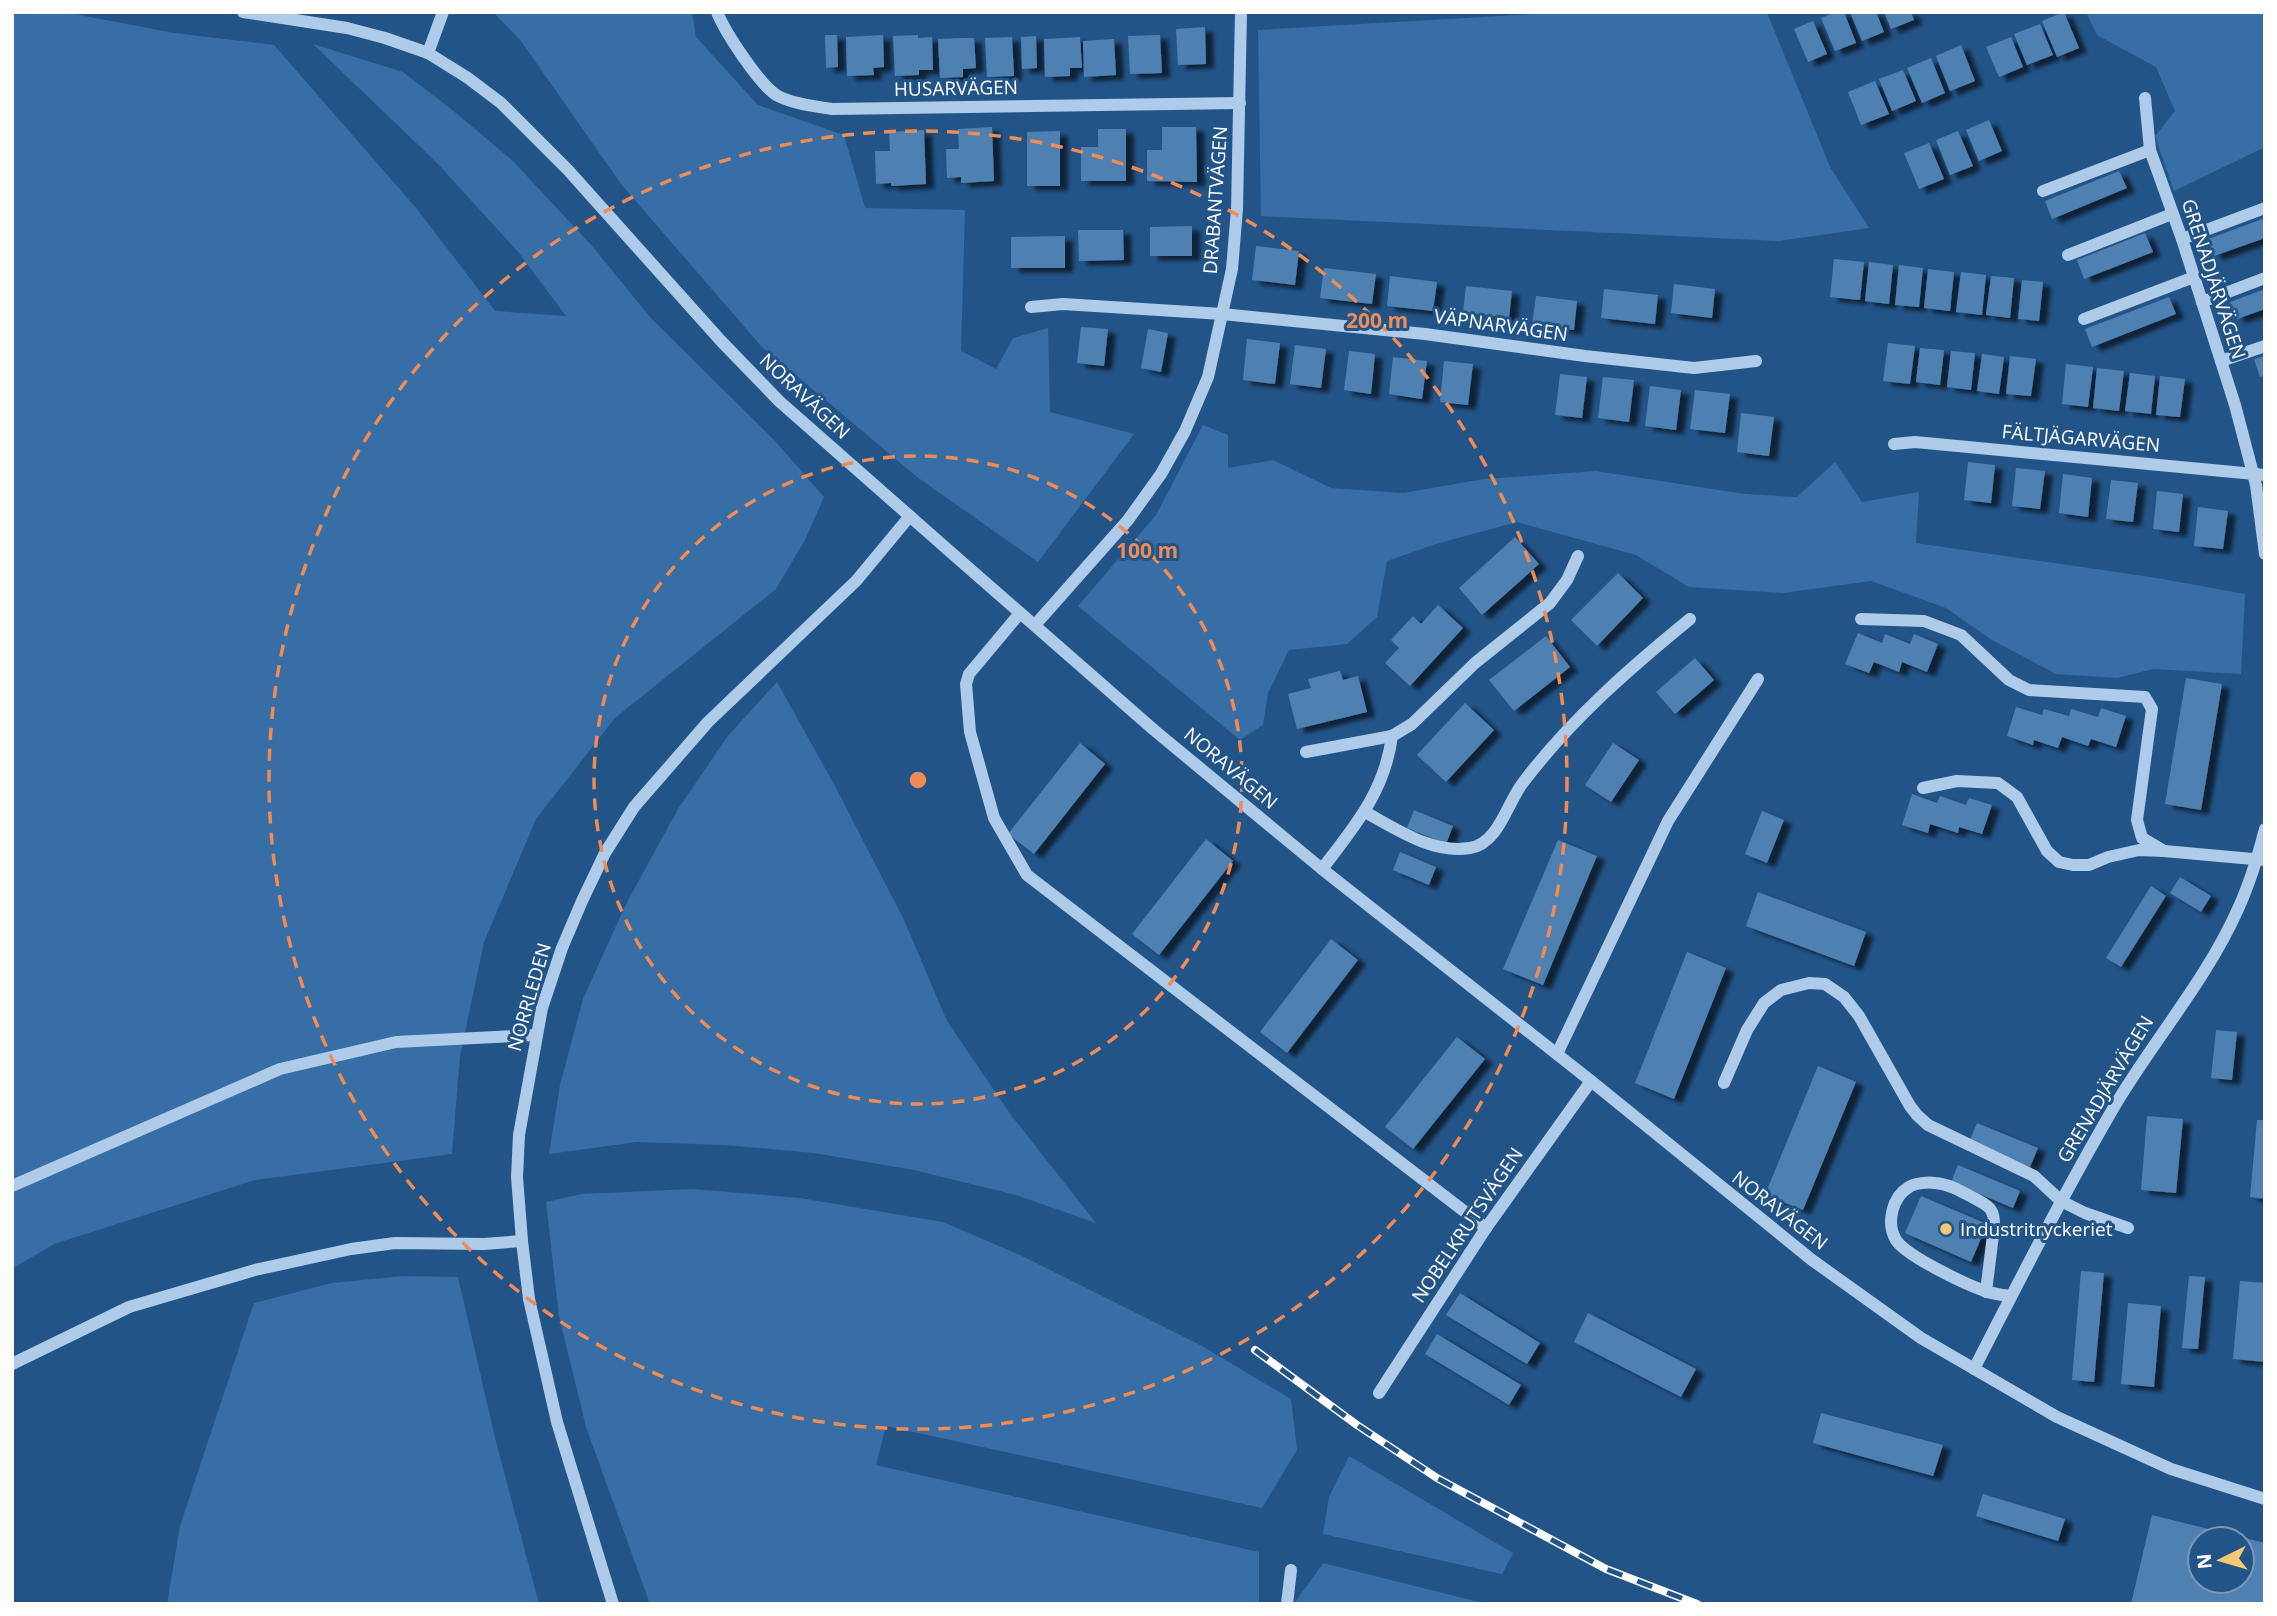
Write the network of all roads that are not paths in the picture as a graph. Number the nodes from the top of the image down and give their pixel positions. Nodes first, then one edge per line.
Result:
1 (243, 12) edge
2 (443, 12) edge
3 (717, 12) edge
4 (1241, 12) edge
5 (428, 53) junction
6 (2146, 98) dead end
7 (1240, 103) junction
8 (2150, 150) junction
9 (2043, 191) dead end
10 (2265, 208) edge
11 (2172, 214) junction
12 (2182, 239) junction
13 (2068, 255) dead end
14 (2194, 277) junction
15 (2265, 278) edge
16 (2202, 302) junction
17 (1031, 307) dead end
18 (1222, 314) junction
19 (2084, 319) dead end
20 (2265, 345) edge
21 (1756, 361) dead end
22 (2221, 361) junction
23 (1894, 444) dead end
24 (2259, 474) edge
25 (910, 516) junction
26 (2265, 554) edge
27 (1578, 556) dead end
28 (1020, 613) junction
29 (1690, 619) dead end
30 (1861, 619) dead end
31 (1035, 625) junction
32 (1758, 679) dead end
33 (1392, 736) junction
34 (1306, 752) dead end
35 (1923, 788) dead end
36 (1365, 812) junction
37 (2265, 828) edge
38 (2164, 850) junction
39 (2261, 860) edge
40 (1322, 869) junction
41 (537, 1035) junction
42 (1557, 1054) junction
43 (1591, 1081) junction
44 (1724, 1083) dead end
45 (12, 1186) edge
46 (2061, 1201) junction
47 (1486, 1228) junction
48 (2127, 1228) dead end
49 (522, 1241) junction
50 (1986, 1292) junction
51 (2011, 1296) junction
52 (12, 1364) edge
53 (1974, 1369) junction
54 (1378, 1393) dead end
55 (2265, 1499) edge
56 (1291, 1570) dead end
57 (613, 1604) edge
58 (1287, 1604) edge

1 - 5 street, NORAVÄGEN
2 - 5 street
3 - 7 street, HUSARVÄGEN
4 - 7 street, DRABANTVÄGEN
5 - 25 street, NORAVÄGEN
6 - 8 street, GRENADJÄRVÄGEN
7 - 18 street, DRABANTVÄGEN
8 - 9 street
8 - 11 street, GRENADJÄRVÄGEN
10 - 12 street
11 - 12 street, GRENADJÄRVÄGEN
11 - 13 street
12 - 14 street, GRENADJÄRVÄGEN
14 - 16 street, GRENADJÄRVÄGEN
14 - 19 street
15 - 16 street
16 - 22 street, GRENADJÄRVÄGEN
17 - 18 street, VÄPNARVÄGEN
18 - 21 street, VÄPNARVÄGEN
18 - 31 street, DRABANTVÄGEN
20 - 22 street
22 - 24 street, GRENADJÄRVÄGEN
23 - 24 street, FÄLTJÄGARVÄGEN
24 - 26 street, GRENADJÄRVÄGEN
25 - 28 street, NORAVÄGEN
25 - 41 street, NORRLEDEN
27 - 33 street
28 - 31 street, NORAVÄGEN
28 - 47 street
29 - 36 street
30 - 38 street
31 - 40 street, NORAVÄGEN
32 - 42 street
33 - 34 street
33 - 36 street
35 - 38 street
36 - 40 street
37 - 39 street, GRENADJÄRVÄGEN
38 - 39 street
39 - 46 street, GRENADJÄRVÄGEN
40 - 42 street, NORAVÄGEN
41 - 45 street
41 - 49 street, NORRLEDEN
42 - 43 street, NORAVÄGEN
43 - 47 street, NOBELKRUTSVÄGEN
43 - 53 street, NORAVÄGEN
44 - 46 street
46 - 48 street
46 - 51 street, GRENADJÄRVÄGEN
47 - 54 street, NOBELKRUTSVÄGEN
49 - 52 street
49 - 57 street, NORRLEDEN
50 - 50 street
50 - 51 street
51 - 53 street, GRENADJÄRVÄGEN
53 - 55 street, NORAVÄGEN
56 - 58 street

